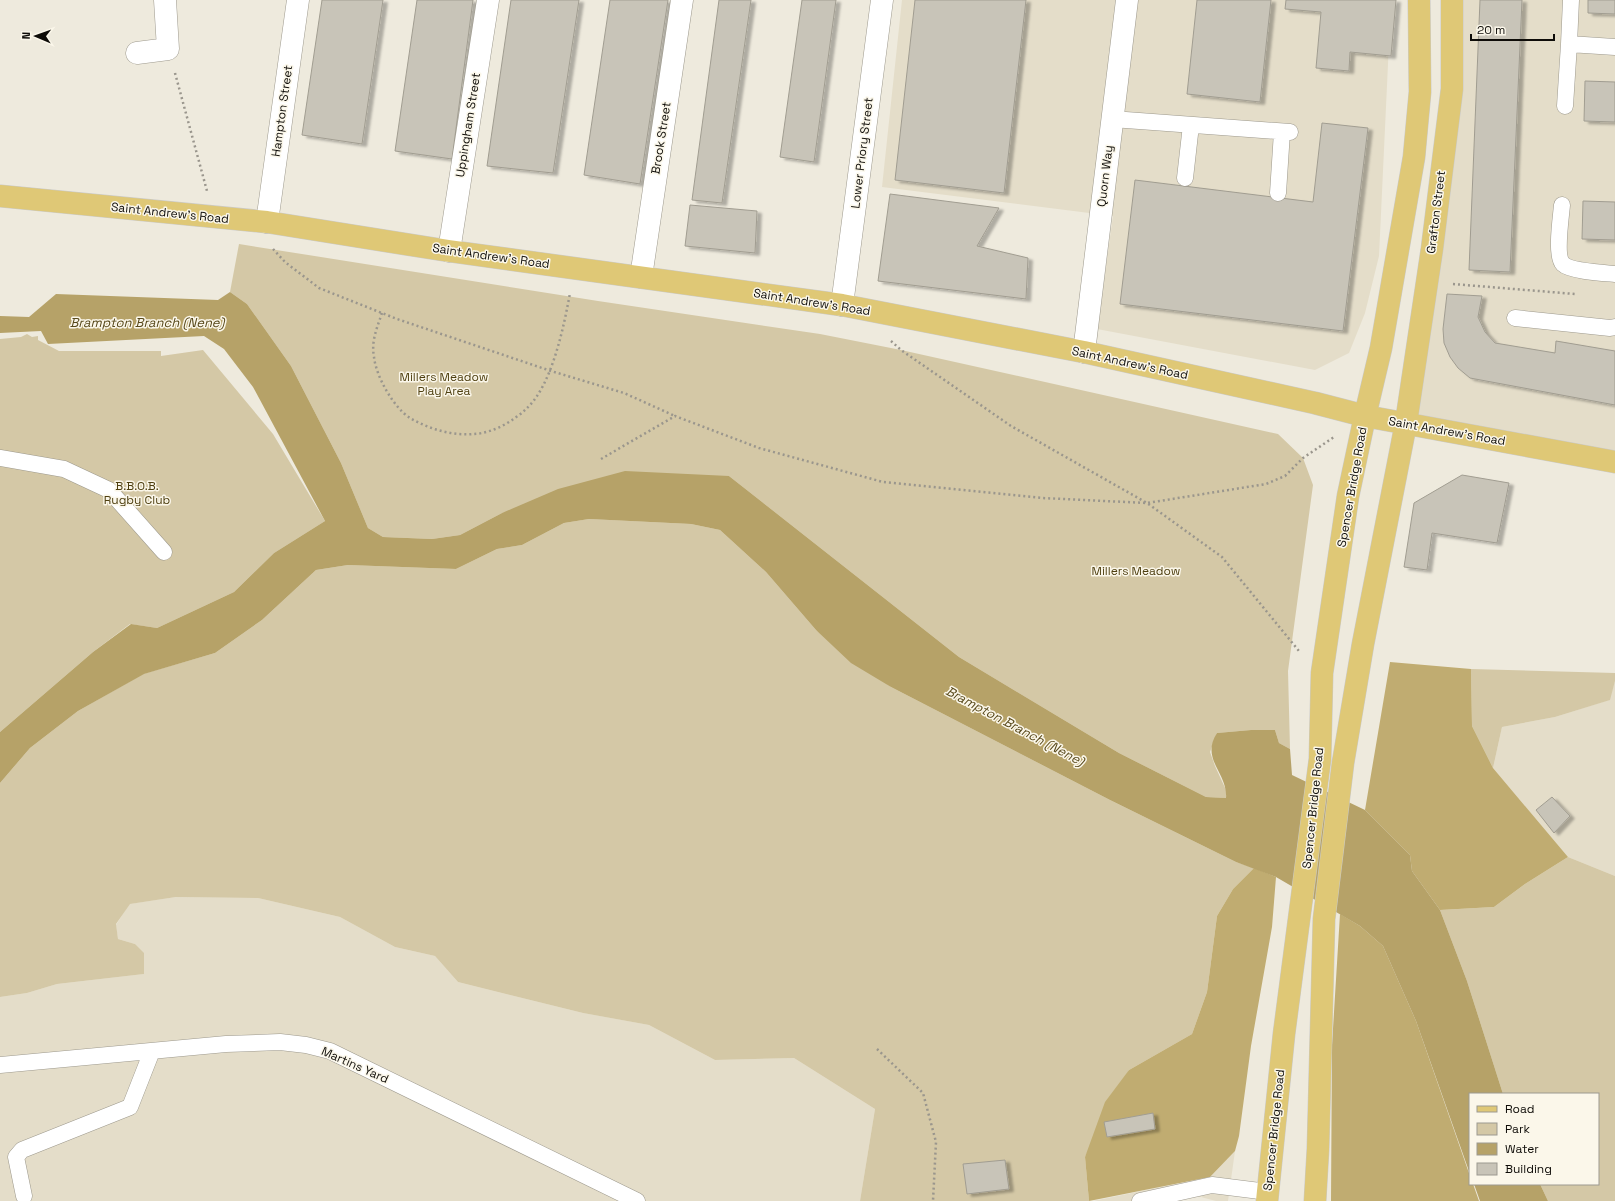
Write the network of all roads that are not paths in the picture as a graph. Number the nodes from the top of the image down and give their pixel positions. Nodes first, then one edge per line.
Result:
1 (165, 0) edge
2 (298, 0) edge
3 (488, 0) edge
4 (682, 0) edge
5 (882, 0) edge
6 (1127, 0) edge
7 (1419, 0) edge
8 (1452, 0) edge
9 (1571, 0) edge
10 (1569, 44) junction
11 (1615, 47) edge
12 (137, 53) dead end
13 (1565, 106) dead end
14 (1112, 119) junction
15 (1191, 125) junction
16 (1185, 178) dead end
17 (1278, 193) dead end
18 (0, 197) edge
19 (1562, 205) dead end
20 (256, 221) junction
21 (449, 251) junction
22 (1615, 274) edge
23 (641, 277) junction
24 (842, 305) junction
25 (1515, 318) dead end
26 (1615, 327) edge
27 (1084, 352) junction
28 (1365, 416) junction
29 (1406, 423) junction
30 (0, 458) edge
31 (1615, 462) edge
32 (164, 552) dead end
33 (152, 1051) junction
34 (0, 1065) edge
35 (24, 1196) dead end
36 (1267, 1196) edge
37 (637, 1201) edge
38 (1140, 1201) edge
39 (1315, 1201) edge

1 - 12 street
2 - 20 street, Hampton Street
3 - 21 street, Uppingham Street
4 - 23 street, Brook Street
5 - 24 street, Lower Priory Street
6 - 14 street, Quorn Way
7 - 28 main road
8 - 29 main road, Grafton Street
9 - 10 lane
10 - 11 lane
10 - 13 lane
14 - 15 lane
14 - 27 street, Quorn Way
15 - 16 lane
15 - 17 lane
18 - 20 main road, Saint Andrew's Road
19 - 22 lane
20 - 21 main road, Saint Andrew's Road
21 - 23 main road, Saint Andrew's Road
23 - 24 main road, Saint Andrew's Road
24 - 27 main road, Saint Andrew's Road
25 - 26 lane
27 - 28 main road, Saint Andrew's Road
28 - 29 main road, Saint Andrew's Road
28 - 36 main road, Spencer Bridge Road
29 - 31 main road, Saint Andrew's Road
29 - 39 main road, Spencer Bridge Road
30 - 32 lane
33 - 34 lane, Martins Yard
33 - 35 lane
33 - 37 lane, Martins Yard
36 - 38 lane

